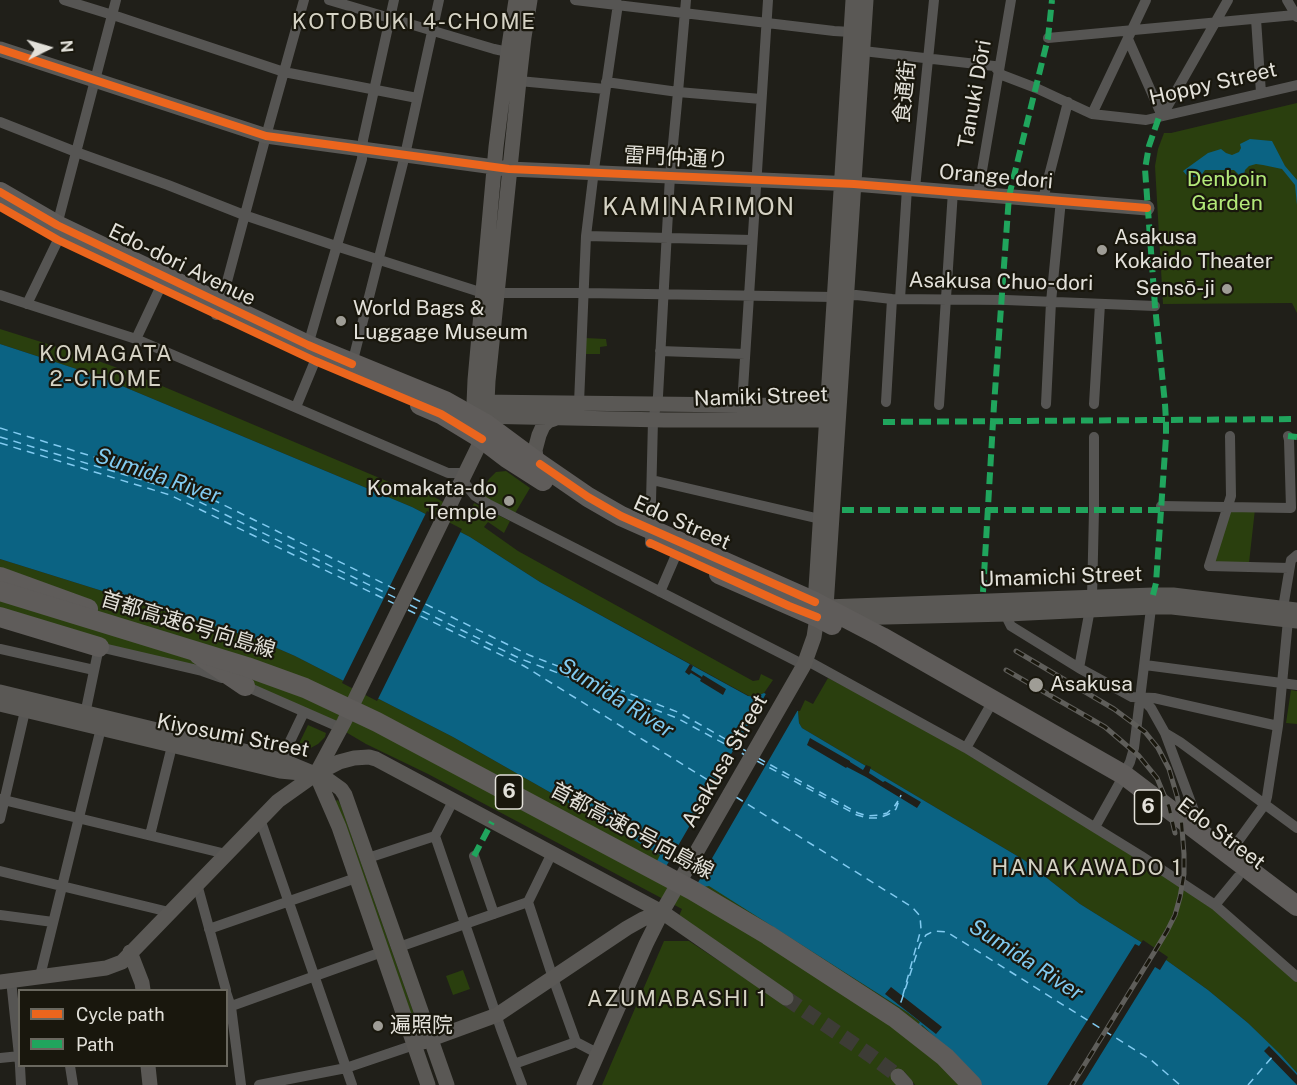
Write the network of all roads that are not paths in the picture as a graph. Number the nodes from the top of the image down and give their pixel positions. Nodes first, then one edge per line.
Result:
1 (64, 0) edge
2 (116, 0) edge
3 (304, 0) edge
4 (329, 0) edge
5 (394, 0) edge
6 (439, 0) edge
7 (516, 0) edge
8 (530, 0) edge
9 (575, 0) edge
10 (686, 0) edge
11 (768, 0) edge
12 (853, 0) edge
13 (866, 0) edge
14 (934, 0) edge
15 (1011, 0) edge
16 (1146, 0) edge
17 (1228, 0) edge
18 (1287, 0) edge
19 (618, 4) junction
20 (112, 14) junction
21 (685, 14) junction
22 (1296, 16) edge
23 (390, 18) junction
24 (1256, 19) junction
25 (766, 23) junction
26 (1214, 23) junction
27 (432, 31) junction
28 (851, 32) junction
29 (1130, 35) junction
30 (1048, 38) dead end
31 (0, 49) edge
32 (863, 51) junction
33 (508, 52) junction
34 (928, 58) junction
35 (998, 71) junction
36 (284, 72) junction
37 (94, 79) junction
38 (519, 81) junction
39 (1297, 85) edge
40 (606, 86) junction
41 (374, 89) junction
42 (678, 92) junction
43 (1261, 93) junction
44 (417, 98) junction
45 (761, 99) junction
46 (1068, 102) junction
47 (1092, 114) junction
48 (1162, 116) junction
49 (0, 122) edge
50 (266, 136) junction
51 (362, 148) junction
52 (76, 152) junction
53 (405, 154) junction
54 (502, 168) junction
55 (594, 172) junction
56 (670, 176) junction
57 (756, 179) junction
58 (848, 183) junction
59 (911, 188) junction
60 (953, 191) junction
61 (0, 192) edge
62 (978, 194) junction
63 (1043, 199) junction
64 (1060, 200) junction
65 (0, 207) edge
66 (1147, 208) dead end
67 (244, 215) junction
68 (57, 233) junction
69 (586, 236) junction
70 (666, 237) junction
71 (752, 240) junction
72 (336, 246) junction
73 (378, 260) junction
74 (160, 288) junction
75 (584, 292) junction
76 (490, 293) junction
77 (663, 294) junction
78 (0, 295) edge
79 (749, 296) junction
80 (841, 296) junction
81 (896, 299) junction
82 (946, 299) junction
83 (1051, 302) junction
84 (27, 304) junction
85 (1100, 304) junction
86 (1155, 306) dead end
87 (218, 309) junction
88 (136, 339) junction
89 (660, 351) junction
90 (312, 353) junction
91 (745, 354) junction
92 (352, 364) junction
93 (886, 402) dead end
94 (579, 403) junction
95 (657, 404) junction
96 (1046, 404) dead end
97 (1094, 404) dead end
98 (742, 405) junction
99 (939, 405) dead end
100 (296, 406) junction
101 (438, 406) junction
102 (545, 413) junction
103 (831, 414) junction
104 (480, 419) junction
105 (654, 420) junction
106 (1230, 436) dead end
107 (1288, 436) dead end
108 (1094, 437) dead end
109 (540, 464) junction
110 (464, 476) junction
111 (652, 480) junction
112 (1161, 506) dead end
113 (1228, 507) junction
114 (820, 519) junction
115 (650, 536) junction
116 (676, 555) junction
117 (1297, 555) edge
118 (1289, 568) junction
119 (0, 577) edge
120 (0, 591) edge
121 (660, 592) junction
122 (1152, 601) junction
123 (1091, 603) junction
124 (0, 605) edge
125 (820, 609) junction
126 (1008, 614) junction
127 (1291, 615) edge
128 (0, 617) edge
129 (847, 618) junction
130 (99, 647) junction
131 (0, 649) edge
132 (805, 662) junction
133 (1145, 665) junction
134 (1079, 668) junction
135 (94, 670) junction
136 (1282, 683) junction
137 (1297, 685) edge
138 (245, 686) junction
139 (0, 692) edge
140 (1141, 698) junction
141 (0, 704) edge
142 (990, 706) junction
143 (25, 711) junction
144 (304, 712) junction
145 (83, 719) junction
146 (103, 723) junction
147 (342, 725) junction
148 (1278, 726) junction
149 (1165, 733) junction
150 (172, 746) junction
151 (966, 748) junction
152 (281, 760) junction
153 (316, 774) junction
154 (1122, 780) junction
155 (2, 800) edge
156 (453, 801) junction
157 (1265, 804) junction
158 (78, 818) junction
159 (0, 819) edge
160 (260, 819) junction
161 (1189, 825) junction
162 (1095, 827) junction
163 (1297, 828) edge
164 (150, 836) junction
165 (435, 836) junction
166 (552, 853) junction
167 (226, 854) junction
168 (1228, 855) junction
169 (474, 856) dead end
170 (368, 858) junction
171 (0, 871) edge
172 (1238, 877) junction
173 (356, 878) junction
174 (197, 884) junction
175 (62, 886) junction
176 (288, 902) junction
177 (528, 902) junction
178 (1215, 905) junction
179 (1297, 906) edge
180 (169, 912) junction
181 (662, 912) junction
182 (494, 914) junction
183 (0, 915) edge
184 (1297, 921) edge
185 (53, 922) junction
186 (466, 924) junction
187 (209, 928) junction
188 (399, 947) junction
189 (130, 952) junction
190 (382, 952) junction
191 (40, 976) junction
192 (314, 976) junction
193 (1297, 977) edge
194 (553, 978) junction
195 (6, 981) edge
196 (143, 989) edge
197 (225, 989) edge
198 (786, 998) tunnel mouth
199 (229, 1008) edge
200 (497, 1015) junction
201 (431, 1039) junction
202 (576, 1042) junction
203 (414, 1045) junction
204 (18, 1050) edge
205 (597, 1053) junction
206 (18, 1056) edge
207 (0, 1058) edge
208 (514, 1064) junction
209 (20, 1067) edge
210 (70, 1067) edge
211 (148, 1067) edge
212 (346, 1068) junction
213 (21, 1085) edge
214 (73, 1085) edge
215 (150, 1085) edge
216 (241, 1085) edge
217 (259, 1085) edge
218 (352, 1085) edge
219 (428, 1085) edge
220 (447, 1085) edge
221 (522, 1085) edge
222 (584, 1085) edge
223 (954, 1085) edge
224 (972, 1085) edge

1 - 20 street
2 - 20 street
3 - 36 street
4 - 23 street
5 - 23 street
6 - 27 street
7 - 33 street
8 - 38 street
9 - 19 street
10 - 21 street
11 - 25 street
12 - 28 street
13 - 32 street
14 - 34 street, 食通街
15 - 35 street, Tanuki Dōri
16 - 29 street
17 - 26 street
18 - 22 street
19 - 21 street
19 - 40 street
20 - 36 street
20 - 37 street
21 - 25 street
21 - 42 street
22 - 24 street
23 - 27 street
23 - 41 street
24 - 26 street
24 - 43 street
25 - 28 street
25 - 45 street
26 - 29 street
26 - 48 street
27 - 33 street
27 - 44 street
28 - 58 street
29 - 30 street
29 - 47 street
29 - 48 street
31 - 37 street, 雷門仲通り
32 - 34 street, Hoppy Street
32 - 58 street
33 - 54 street
34 - 35 street, Hoppy Street
34 - 59 street, 食通街
35 - 46 street, Hoppy Street
35 - 62 street, Tanuki Dōri
36 - 41 street
36 - 50 street
37 - 50 street, 雷門仲通り
37 - 52 street
38 - 40 street
38 - 54 street
39 - 43 street, Hoppy Street
40 - 42 street
40 - 55 street
41 - 44 street
41 - 51 street
42 - 45 street
42 - 56 street
43 - 48 street, Hoppy Street
44 - 53 street
45 - 57 street
46 - 47 street, Hoppy Street
46 - 63 street
47 - 48 street, Hoppy Street
49 - 52 street, Asakusa Chuo-dori
50 - 51 street, 雷門仲通り
50 - 67 street
51 - 53 street, 雷門仲通り
51 - 72 street
52 - 67 street, Asakusa Chuo-dori
52 - 68 street
53 - 54 street, 雷門仲通り
53 - 73 street
54 - 55 street, 雷門仲通り
54 - 76 street
55 - 56 street, 雷門仲通り
55 - 69 street
56 - 57 street, 雷門仲通り
56 - 70 street
57 - 58 street, 雷門仲通り
57 - 71 street
58 - 59 street, Orange dori
58 - 80 street
59 - 60 street, Orange dori
59 - 81 street, 食通街
60 - 62 street, Orange dori
60 - 82 street
61 - 68 highway, Edo-dori Avenue
62 - 63 street, Orange dori
63 - 64 street, Orange dori
64 - 66 street, Orange dori
64 - 83 street
65 - 68 highway
67 - 72 street, Asakusa Chuo-dori
67 - 87 street
68 - 74 highway
68 - 84 street
68 - 87 highway, Edo-dori Avenue
69 - 70 street
69 - 75 street
70 - 71 street
70 - 77 street
71 - 79 street
72 - 73 street, Asakusa Chuo-dori
72 - 90 street
73 - 76 street, Asakusa Chuo-dori
73 - 92 street
74 - 87 highway
74 - 88 street
75 - 76 street, Asakusa Chuo-dori
75 - 77 street, Asakusa Chuo-dori
75 - 94 street
76 - 104 street
77 - 79 street, Asakusa Chuo-dori
77 - 89 street
78 - 84 street
79 - 80 street, Asakusa Chuo-dori
79 - 91 street
80 - 81 street, Asakusa Chuo-dori
80 - 103 street
81 - 82 street, Asakusa Chuo-dori
81 - 93 street, 食通街
82 - 83 street, Asakusa Chuo-dori
82 - 99 street
83 - 85 street, Asakusa Chuo-dori
83 - 96 street
84 - 88 street
85 - 86 street, Asakusa Chuo-dori
85 - 97 street
87 - 90 highway, Edo-dori Avenue
88 - 100 street
89 - 91 street
89 - 95 street
90 - 92 highway, Edo-dori Avenue
90 - 100 street
90 - 101 highway
91 - 98 street
92 - 101 highway
94 - 95 street, Namiki Street
94 - 102 street, Namiki Street
95 - 98 street, Namiki Street
95 - 105 street
98 - 103 street, Namiki Street
100 - 110 street
101 - 104 highway
102 - 104 street, Namiki Street
102 - 105 street, Namiki Street
102 - 109 street
103 - 105 street, Namiki Street
103 - 114 street
103 - 125 street
104 - 109 highway, Edo Street / 6
104 - 110 street
104 - 115 highway, Edo Street / 6
105 - 111 street
106 - 113 street
107 - 113 street
108 - 123 street
109 - 115 highway, Edo Street / 6
110 - 121 street
110 - 147 street
111 - 114 street
111 - 115 street
112 - 113 street
113 - 118 street
114 - 125 street
115 - 116 highway, Edo Street / 6
115 - 125 highway, Edo Street / 6
116 - 121 street
116 - 125 highway, Edo Street / 6
117 - 118 street
118 - 127 street
119 - 138 highway
120 - 224 highway, 首都高速6号向島線 / 6, bridge
121 - 132 street
122 - 123 street, Umamichi Street
122 - 127 street, Umamichi Street
122 - 133 street
123 - 125 street, Umamichi Street
123 - 126 street
123 - 134 street
124 - 223 highway, 首都高速6号向島線 / 6
125 - 129 highway, Edo Street / 6
125 - 132 street, Asakusa Street
125 - 142 highway, Edo Street / 6
126 - 129 street
126 - 134 street
127 - 136 street
128 - 130 highway
129 - 142 highway, Edo Street / 6
130 - 135 street
130 - 138 street
131 - 135 street
132 - 151 street
132 - 181 street, Asakusa Street
133 - 136 street
133 - 140 street
134 - 140 street
135 - 145 street
136 - 137 street
136 - 148 street
138 - 144 street
139 - 145 street, Kiyosumi Street
140 - 148 street
140 - 149 street
140 - 154 street
141 - 143 street, Kiyosumi Street
142 - 151 street
142 - 154 highway, Edo Street / 6
143 - 145 street, Kiyosumi Street
143 - 155 street
144 - 147 street
144 - 152 street
145 - 146 street, Kiyosumi Street
146 - 150 street, Kiyosumi Street
146 - 152 street, Kiyosumi Street
146 - 158 street
147 - 153 street
148 - 157 street
149 - 157 street
149 - 161 street
150 - 153 street, Kiyosumi Street
150 - 164 street
151 - 162 street
152 - 153 street, Kiyosumi Street
153 - 156 street
153 - 160 street
153 - 170 street
153 - 173 street
154 - 161 highway, Edo Street / 6
154 - 162 street
154 - 172 highway, Edo Street / 6
155 - 158 street
155 - 159 street
156 - 165 street
156 - 166 street
157 - 163 street
157 - 168 street
158 - 164 street
158 - 175 street
160 - 167 street
160 - 176 street
161 - 168 highway, Edo Street / 6
162 - 178 street
164 - 167 street
165 - 170 street
165 - 186 street
166 - 177 street
166 - 181 street
167 - 174 street
168 - 179 highway, Edo Street / 6
169 - 182 street
170 - 188 street
171 - 175 street
172 - 178 street
172 - 184 highway, Edo Street / 6
173 - 176 street
173 - 190 street
174 - 180 street
174 - 187 street
175 - 180 street
175 - 185 street
176 - 187 street
176 - 192 street
177 - 182 street
177 - 194 street
178 - 193 street
180 - 189 street
181 - 194 street
181 - 198 street
181 - 205 street, Asakusa Street
182 - 186 street
183 - 185 street
185 - 191 street
186 - 188 street
186 - 200 street
187 - 197 street
188 - 201 street
189 - 191 street
189 - 196 street
190 - 192 street
190 - 203 street
191 - 195 street
192 - 199 street
192 - 212 street
194 - 200 street
194 - 202 street
195 - 204 street
199 - 216 street
200 - 201 street
200 - 208 street
201 - 203 street
201 - 220 street
202 - 205 street
202 - 208 street
203 - 212 street
203 - 219 street
205 - 222 street, Asakusa Street
206 - 207 street
208 - 221 street
209 - 213 street
210 - 214 street
211 - 215 street
212 - 217 street
212 - 218 street

